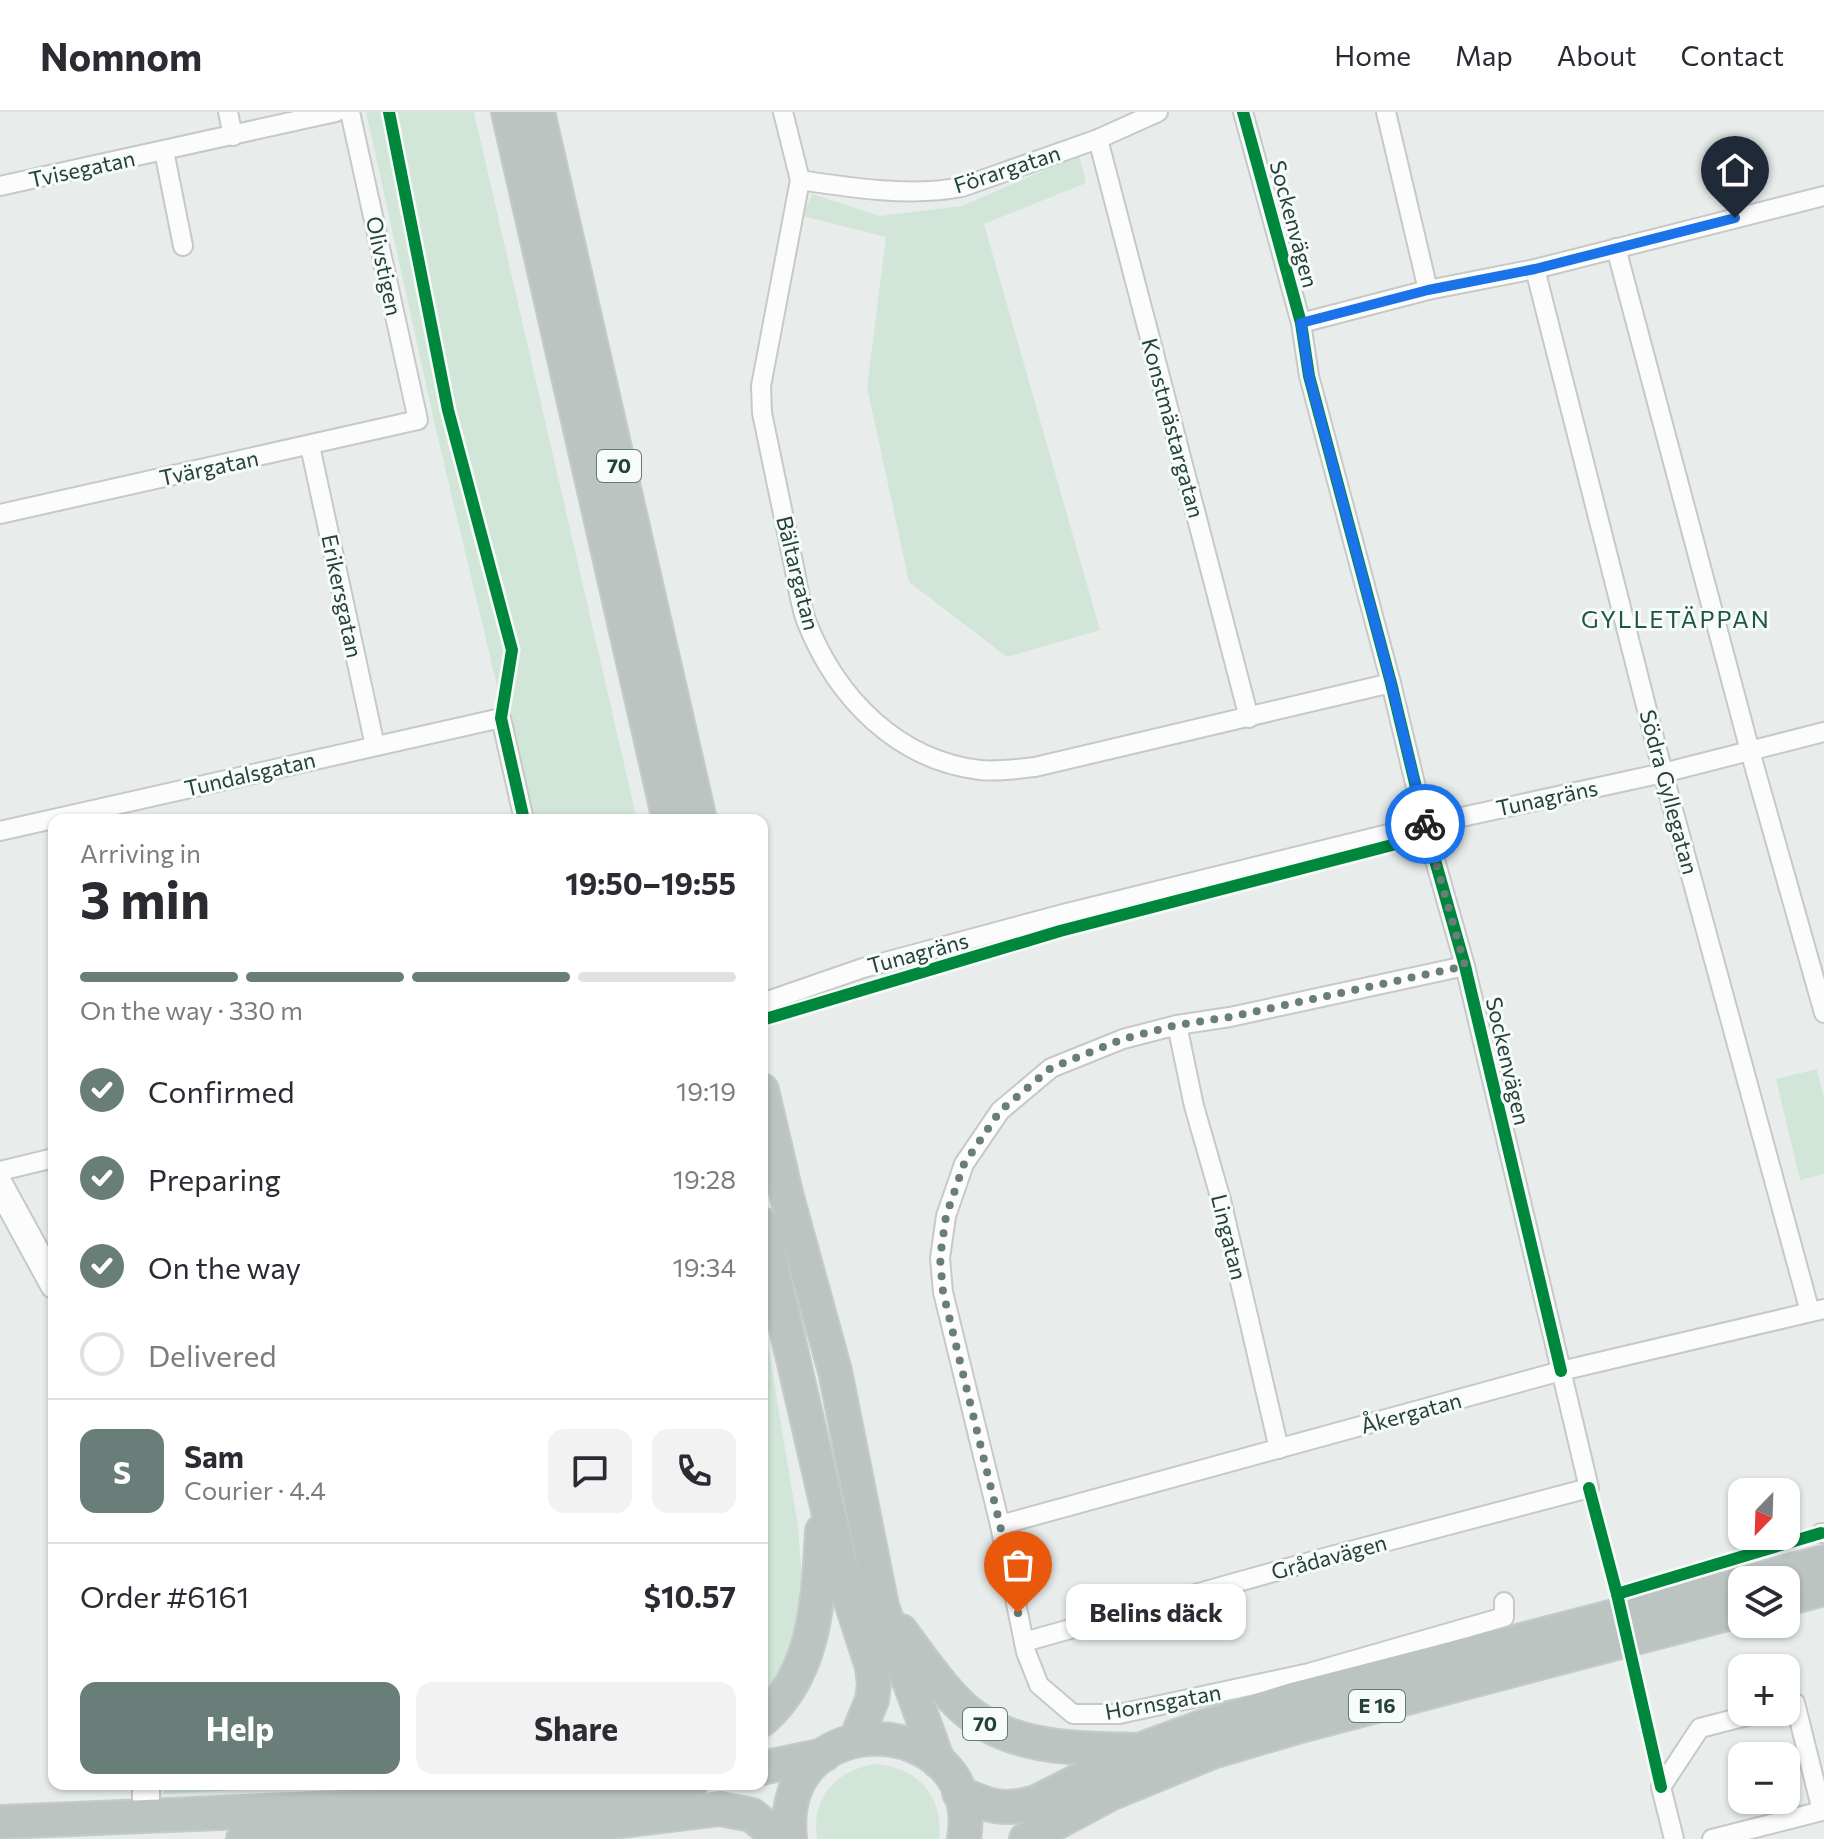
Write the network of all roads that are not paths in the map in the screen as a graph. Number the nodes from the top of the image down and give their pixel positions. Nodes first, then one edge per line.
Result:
1 (228, 112) edge
2 (336, 112) edge
3 (350, 112) edge
4 (508, 112) edge
5 (538, 112) edge
6 (783, 112) edge
7 (1158, 112) edge
8 (1243, 112) edge
9 (1386, 112) edge
10 (233, 136) junction
11 (1098, 139) junction
12 (164, 151) junction
13 (800, 180) junction
14 (0, 186) edge
15 (1824, 196) edge
16 (183, 246) dead end
17 (1616, 248) junction
18 (1535, 269) junction
19 (1428, 290) junction
20 (1301, 323) junction
21 (418, 420) joint
22 (310, 446) junction
23 (0, 514) edge
24 (1391, 683) junction
25 (1249, 718) junction
26 (1824, 732) edge
27 (375, 746) junction
28 (1750, 751) junction
29 (1663, 773) junction
30 (75, 814) edge
31 (523, 814) edge
32 (668, 814) edge
33 (699, 814) edge
34 (48, 820) edge
35 (1425, 825) junction
36 (0, 831) edge
37 (1465, 966) junction
38 (768, 1001) edge
39 (1824, 1013) edge
40 (1177, 1025) junction
41 (768, 1116) edge
42 (48, 1159) edge
43 (0, 1171) edge
44 (0, 1186) edge
45 (768, 1250) edge
46 (48, 1274) edge
47 (1817, 1311) edge
48 (1561, 1371) junction
49 (1279, 1449) junction
50 (1589, 1488) joint
51 (824, 1496) junction
52 (1000, 1525) junction
53 (1823, 1542) edge
54 (1779, 1566) edge
55 (1728, 1587) edge
56 (1824, 1589) edge
57 (1800, 1595) edge
58 (1504, 1602) dead end
59 (882, 1606) junction
60 (1728, 1614) edge
61 (1024, 1642) junction
62 (768, 1715) edge
63 (1728, 1721) edge
64 (1800, 1723) edge
65 (856, 1739) junction
66 (1139, 1750) junction
67 (824, 1755) junction
68 (938, 1761) junction
69 (768, 1767) edge
70 (542, 1790) edge
71 (651, 1790) edge
72 (959, 1793) junction
73 (482, 1802) junction
74 (0, 1822) edge
75 (243, 1839) edge
76 (780, 1839) edge
77 (790, 1839) edge
78 (964, 1839) edge
79 (1026, 1839) edge
80 (1674, 1839) edge
81 (1712, 1839) edge

1 - 10 street
2 - 10 street, Tvisegatan
3 - 21 street, Olivstigen
4 - 32 highway, 70
5 - 33 highway, 70
6 - 13 street, Bältargatan
7 - 11 street, Förargatan
8 - 20 street, Sockenvägen
9 - 19 street
10 - 12 street, Tvisegatan
11 - 13 street, Förargatan
11 - 25 street, Konstmästargatan
12 - 14 street, Tvisegatan
12 - 16 street, Tvisegatan
13 - 25 street, Bältargatan
15 - 17 street
17 - 18 street
17 - 28 street
18 - 19 street
18 - 29 street, Södra Gyllegatan
19 - 20 street
20 - 24 street, Sockenvägen
21 - 22 street, Tvärgatan
22 - 23 street, Tvärgatan
22 - 27 street, Erikersgatan
24 - 25 street, Bältargatan
24 - 35 street, Sockenvägen
26 - 28 street, Tunagräns
27 - 30 street, Tundalsgatan
27 - 31 street, Tundalsgatan
28 - 29 street, Tunagräns
28 - 39 street
29 - 35 street, Tunagräns
29 - 47 street, Södra Gyllegatan
34 - 36 street, Tundalsgatan
35 - 37 street, Sockenvägen
35 - 38 street, Tunagräns
37 - 40 street, Hornsgatan
37 - 48 street, Sockenvägen
40 - 49 street, Lingatan
40 - 52 street, Hornsgatan
41 - 59 highway, 70
42 - 43 street
44 - 46 street
45 - 51 highway
47 - 48 street, Åkergatan
48 - 49 street, Åkergatan
48 - 50 street, Sockenvägen
49 - 52 street, Åkergatan
50 - 61 street, Grådavägen
51 - 62 highway
51 - 65 highway
52 - 61 street, Hornsgatan
53 - 54 highway
55 - 66 highway, E 16
56 - 57 highway
58 - 61 street, Hornsgatan
59 - 66 highway, 70
59 - 68 highway, 70
60 - 79 highway, E 16
63 - 80 street
64 - 81 street
65 - 67 highway
65 - 68 highway
66 - 72 highway, E 16
67 - 69 highway
67 - 77 highway
68 - 72 highway
70 - 73 highway
71 - 73 highway
72 - 78 highway
73 - 74 highway
75 - 76 highway

